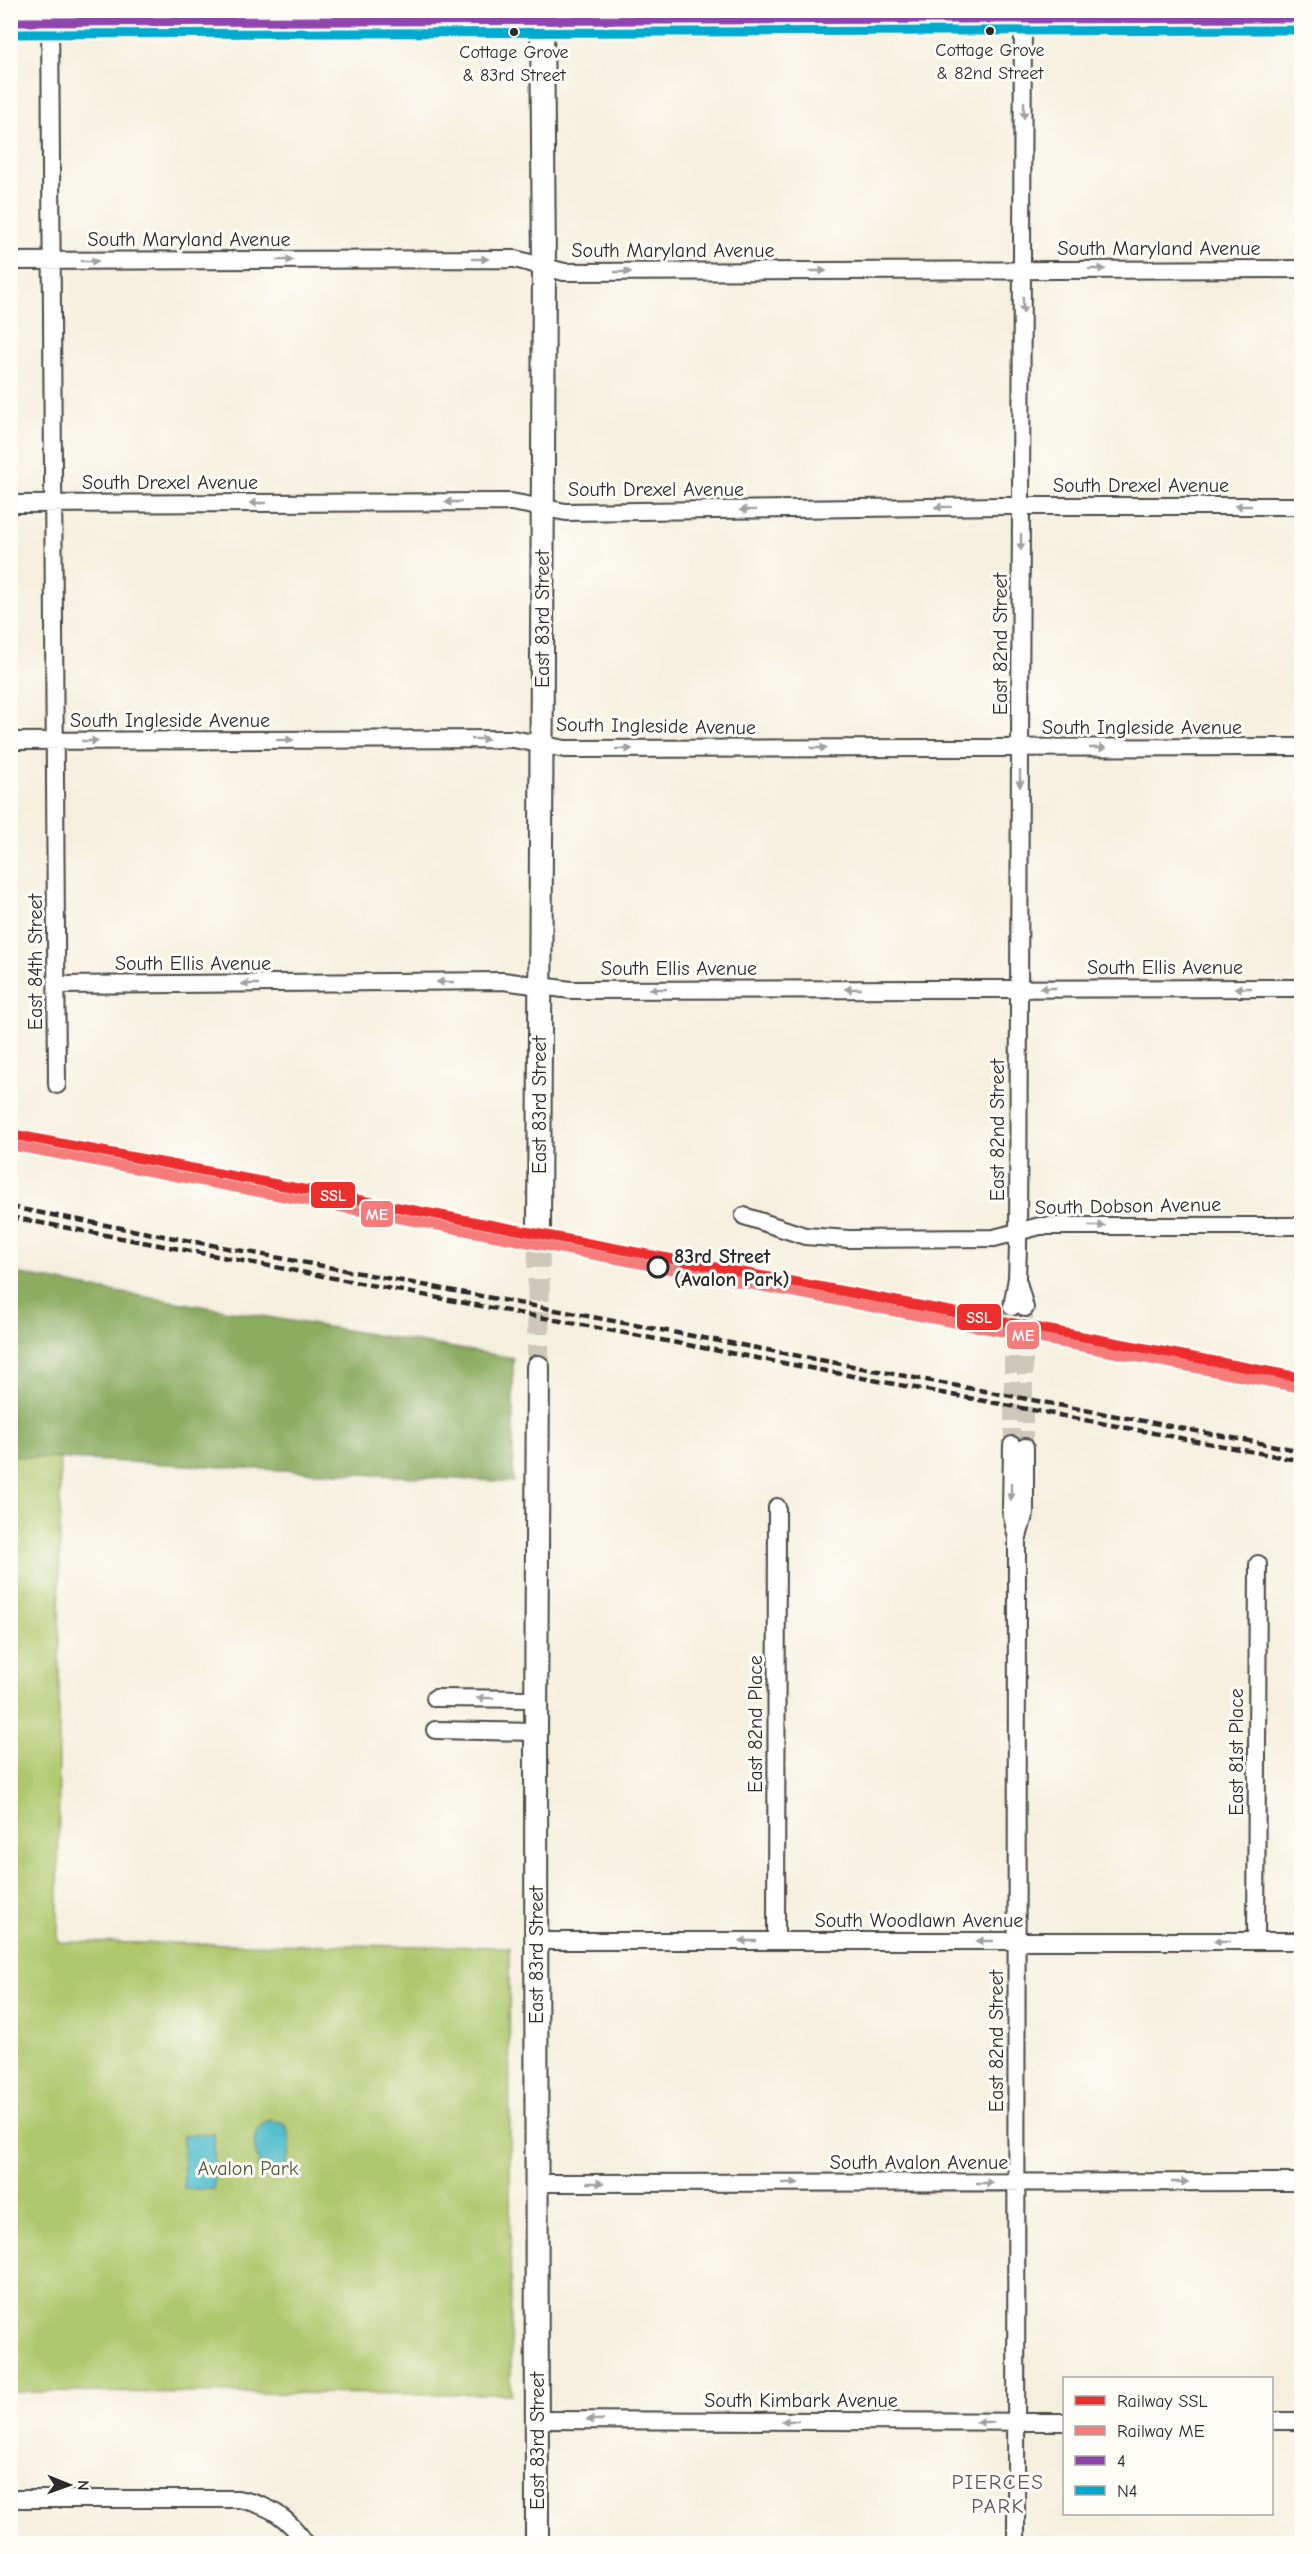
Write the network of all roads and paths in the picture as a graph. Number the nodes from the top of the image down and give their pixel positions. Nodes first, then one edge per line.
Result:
1 (1023, 14) edge
2 (542, 15) edge
3 (50, 16) edge
4 (1302, 18) edge
5 (10, 22) edge
6 (10, 261) edge
7 (52, 261) junction
8 (544, 267) junction
9 (1302, 269) edge
10 (1023, 270) junction
11 (10, 504) edge
12 (54, 504) junction
13 (1022, 506) junction
14 (1302, 506) edge
15 (543, 508) junction
16 (10, 741) edge
17 (55, 741) junction
18 (541, 745) junction
19 (1302, 747) edge
20 (1020, 748) junction
21 (57, 985) junction
22 (540, 986) junction
23 (1302, 987) edge
24 (1019, 988) junction
25 (57, 1085) dead end
26 (744, 1216) dead end
27 (1302, 1226) edge
28 (539, 1227) tunnel mouth
29 (1018, 1231) junction
30 (1019, 1307) tunnel mouth
31 (538, 1367) tunnel mouth
32 (1019, 1446) tunnel mouth
33 (777, 1507) dead end
34 (1258, 1564) dead end
35 (435, 1698) dead end
36 (536, 1699) junction
37 (435, 1730) dead end
38 (536, 1732) junction
39 (536, 1941) junction
40 (776, 1941) junction
41 (1017, 1941) junction
42 (1256, 1941) junction
43 (1302, 1941) edge
44 (1302, 2182) edge
45 (536, 2183) junction
46 (1016, 2183) junction
47 (537, 2420) junction
48 (1273, 2421) edge
49 (1302, 2421) edge
50 (1016, 2422) junction
51 (1063, 2422) edge
52 (10, 2499) edge
53 (306, 2544) edge
54 (537, 2544) edge
55 (1016, 2544) edge

1 - 2 street
1 - 4 street
1 -> 10 street, East 82nd Street
2 - 3 street
2 - 8 street, East 83rd Street
3 - 5 street
3 - 7 street, East 84th Street
6 - 7 street, South Maryland Avenue
7 -> 8 street, South Maryland Avenue
7 - 12 street, East 84th Street
8 -> 10 street, South Maryland Avenue
8 - 15 street, East 83rd Street
10 -> 9 street, South Maryland Avenue
10 -> 13 street, East 82nd Street
11 - 12 street, South Drexel Avenue
15 -> 12 street, South Drexel Avenue
12 - 17 street, East 84th Street
14 -> 13 street, South Drexel Avenue
13 -> 15 street, South Drexel Avenue
13 -> 20 street, East 82nd Street
15 - 18 street, East 83rd Street
16 - 17 street, South Ingleside Avenue
17 -> 18 street, South Ingleside Avenue
17 - 21 street, East 84th Street
18 -> 20 street, South Ingleside Avenue
18 - 22 street, East 83rd Street
20 -> 19 street, South Ingleside Avenue
20 -> 24 street, East 82nd Street
22 -> 21 street, South Ellis Avenue
21 - 25 street, East 84th Street
24 -> 22 street, South Ellis Avenue
22 - 28 street, East 83rd Street
23 -> 24 street, South Ellis Avenue
24 - 29 street, East 82nd Street
26 - 29 street, South Dobson Avenue
29 -> 27 street, South Dobson Avenue
29 - 30 street, East 82nd Street
31 - 36 street, East 83rd Street
32 - 41 street, East 82nd Street
33 - 40 street, East 82nd Place
34 - 42 street, East 81st Place
36 -> 35 street
36 - 38 street, East 83rd Street
37 - 38 street
38 - 39 street, East 83rd Street
40 -> 39 street, South Woodlawn Avenue
39 - 45 street, East 83rd Street
41 -> 40 street, South Woodlawn Avenue
42 -> 41 street, South Woodlawn Avenue
41 - 46 street, East 82nd Street
42 - 43 street, South Woodlawn Avenue
46 -> 44 street, South Avalon Avenue
45 -> 46 street, South Avalon Avenue
45 - 47 street, East 83rd Street
46 - 50 street, East 82nd Street
50 -> 47 street, South Kimbark Avenue
47 - 54 street, East 83rd Street
48 - 49 street
50 - 51 street, South Kimbark Avenue
50 - 55 street, East 82nd Street
52 - 53 street

